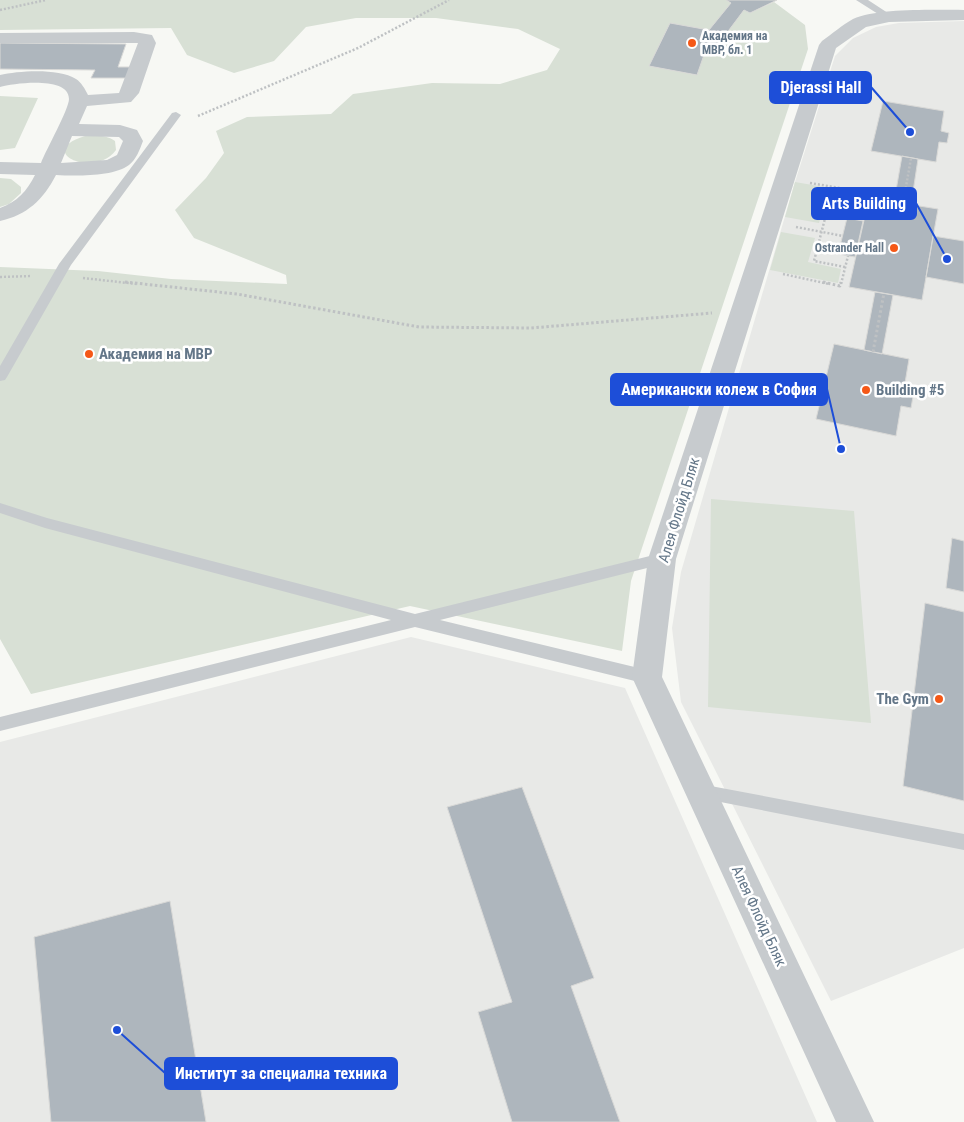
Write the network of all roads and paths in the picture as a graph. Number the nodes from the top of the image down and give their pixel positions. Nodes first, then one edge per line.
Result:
1 (46, 0) edge
2 (449, 0) edge
3 (861, 0) edge
4 (0, 10) edge
5 (964, 15) edge
6 (889, 17) junction
7 (0, 38) edge
8 (0, 81) edge
9 (80, 101) junction
10 (176, 115) dead end
11 (65, 130) junction
12 (164, 130) junction
13 (910, 158) dead end
14 (0, 168) edge
15 (48, 168) junction
16 (785, 179) junction
17 (903, 204) dead end
18 (859, 208) junction
19 (0, 215) edge
20 (856, 220) dead end
21 (828, 233) dead end
22 (843, 236) dead end
23 (848, 256) dead end
24 (845, 267) junction
25 (756, 269) junction
26 (58, 275) junction
27 (0, 277) edge
28 (884, 293) dead end
29 (742, 311) junction
30 (873, 352) dead end
31 (0, 378) edge
32 (0, 508) edge
33 (662, 559) junction
34 (417, 621) junction
35 (647, 677) junction
36 (0, 724) edge
37 (700, 791) junction
38 (964, 842) edge
39 (855, 1122) edge

1 - 4 path
2 - 12 path
3 - 6 lane
5 - 6 street, Алея Флойд Бляк
6 - 16 street, Алея Флойд Бляк
7 - 9 street
8 - 9 street
9 - 11 street
10 - 12 lane
11 - 15 street
11 - 15 street
12 - 26 lane
13 - 17 path
14 - 15 street
15 - 19 street
16 - 18 path
16 - 25 street, Алея Флойд Бляк
18 - 20 path
18 - 24 path
21 - 22 path
23 - 24 path
24 - 25 path
25 - 29 street, Алея Флойд Бляк
26 - 27 path
26 - 29 path
26 - 31 lane
28 - 30 path
29 - 33 street, Алея Флойд Бляк
32 - 34 lane
33 - 34 lane
33 - 35 street, Алея Флойд Бляк
34 - 35 lane
34 - 36 lane
35 - 37 street, Алея Флойд Бляк
37 - 38 lane
37 - 39 street, Алея Флойд Бляк

